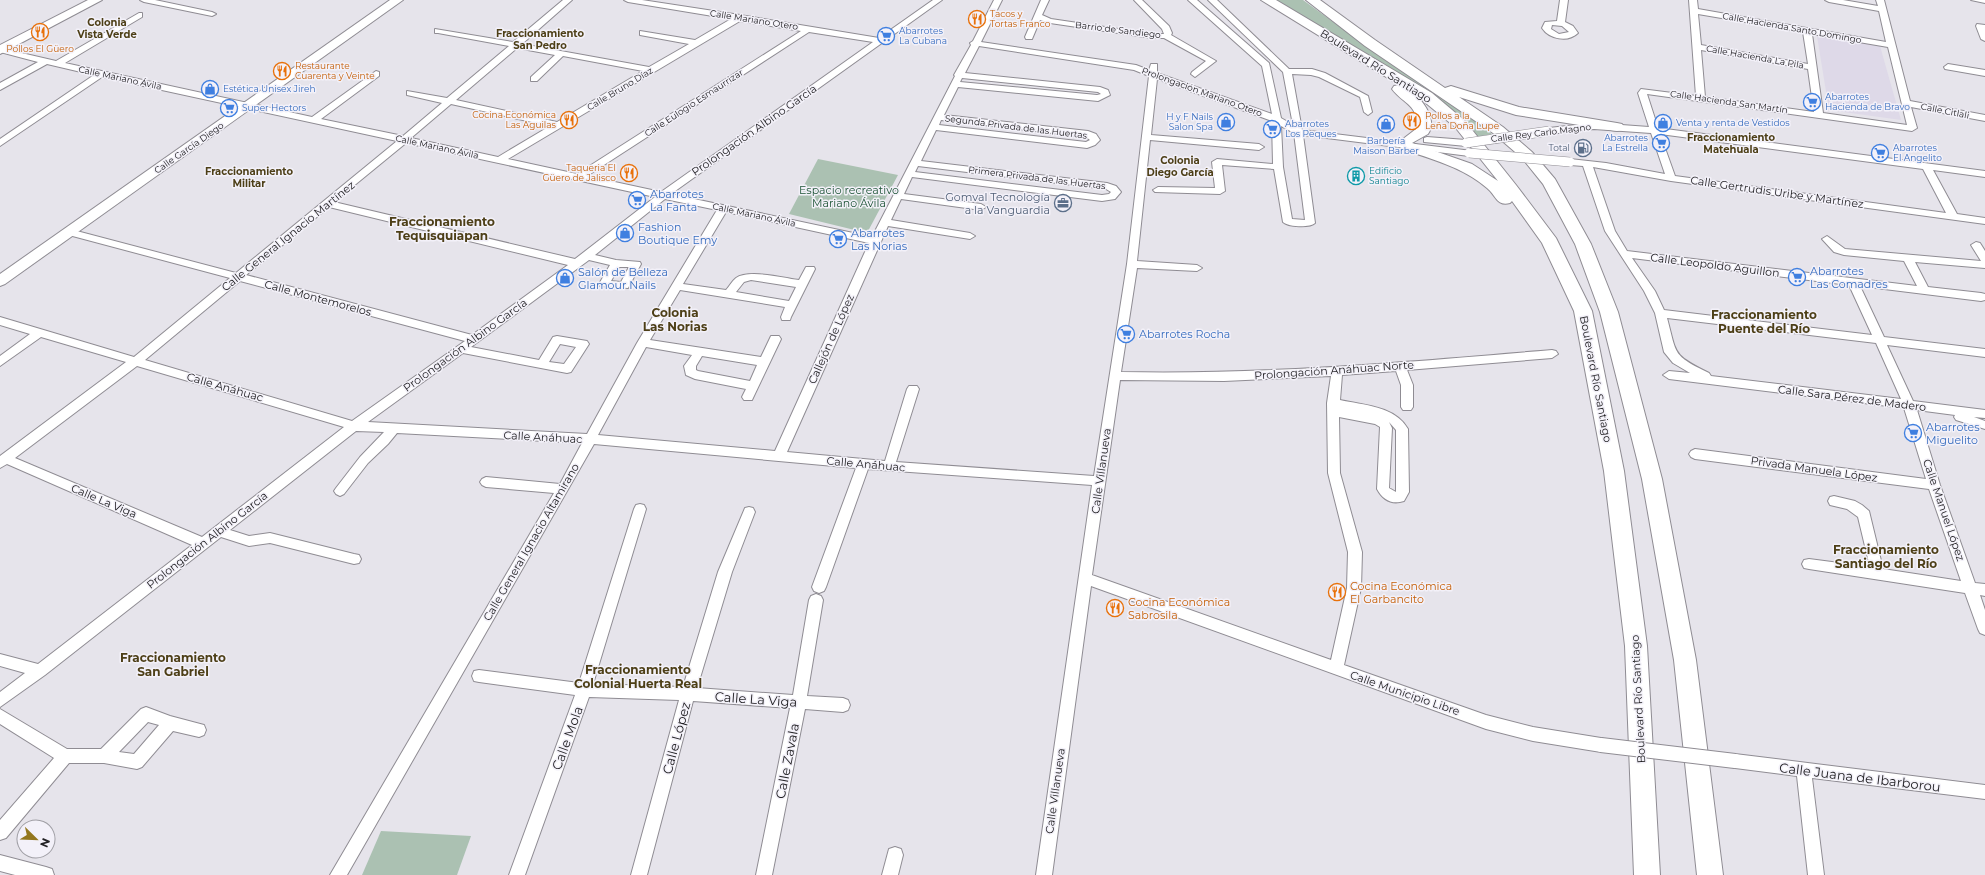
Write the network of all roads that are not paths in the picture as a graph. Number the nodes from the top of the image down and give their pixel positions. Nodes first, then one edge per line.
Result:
1 (96, 0) edge
2 (144, 0) edge
3 (397, 0) edge
4 (568, 0) edge
5 (628, 0) edge
6 (938, 0) edge
7 (998, 0) edge
8 (1045, 0) edge
9 (1138, 0) edge
10 (1312, 0) edge
11 (1564, 0) edge
12 (1693, 0) edge
13 (1829, 0) edge
14 (1975, 0) edge
15 (1213, 1) edge
16 (1985, 1) edge
17 (1195, 3) edge
18 (1272, 4) edge
19 (1880, 4) edge
20 (1694, 11) junction
21 (212, 14) dead end
22 (139, 15) dead end
23 (1039, 17) junction
24 (740, 18) junction
25 (1561, 23) dead end
26 (1985, 26) edge
27 (810, 28) junction
28 (1807, 30) junction
29 (438, 31) dead end
30 (643, 33) dead end
31 (1166, 36) junction
32 (1029, 37) dead end
33 (1985, 39) edge
34 (976, 40) junction
35 (880, 41) junction
36 (697, 43) junction
37 (1890, 45) junction
38 (513, 46) junction
39 (1698, 47) junction
40 (0, 50) edge
41 (561, 54) junction
42 (45, 61) junction
43 (57, 64) junction
44 (1948, 66) dead end
45 (1812, 67) junction
46 (1154, 69) junction
47 (651, 70) junction
48 (1287, 73) junction
49 (101, 74) junction
50 (376, 74) dead end
51 (1195, 74) dead end
52 (1985, 74) edge
53 (534, 78) dead end
54 (956, 79) junction
55 (1427, 82) junction
56 (1033, 83) junction
57 (0, 87) edge
58 (1030, 92) junction
59 (410, 93) dead end
60 (1701, 99) junction
61 (449, 102) junction
62 (1904, 103) junction
63 (250, 106) junction
64 (1368, 112) dead end
65 (1819, 114) junction
66 (1276, 115) junction
67 (937, 117) junction
68 (1985, 118) edge
69 (314, 120) junction
70 (560, 125) junction
71 (932, 127) junction
72 (1025, 127) junction
73 (1617, 127) junction
74 (1298, 128) junction
75 (1654, 130) junction
76 (1022, 137) junction
77 (1146, 137) junction
78 (405, 139) junction
79 (0, 143) edge
80 (1408, 143) junction
81 (1466, 143) joint
82 (1259, 147) dead end
83 (499, 160) junction
84 (1570, 162) joint
85 (914, 163) junction
86 (1587, 164) junction
87 (1926, 166) junction
88 (1278, 167) junction
89 (908, 174) junction
90 (1985, 174) edge
91 (579, 177) junction
92 (1028, 177) junction
93 (1671, 178) junction
94 (1026, 189) junction
95 (1158, 190) dead end
96 (663, 195) junction
97 (897, 196) junction
98 (328, 204) junction
99 (981, 207) dead end
100 (723, 208) junction
101 (1953, 216) junction
102 (1985, 221) edge
103 (884, 222) junction
104 (70, 232) junction
105 (970, 236) dead end
106 (1826, 239) dead end
107 (874, 241) junction
108 (1976, 245) dead end
109 (1625, 254) junction
110 (586, 256) junction
111 (1908, 258) junction
112 (1985, 259) edge
113 (616, 262) dead end
114 (576, 263) junction
115 (1132, 264) junction
116 (1985, 265) edge
117 (1197, 268) dead end
118 (810, 269) dead end
119 (239, 276) junction
120 (0, 281) edge
121 (1569, 282) junction
122 (1853, 282) junction
123 (803, 284) junction
124 (677, 286) junction
125 (1924, 290) junction
126 (729, 294) junction
127 (1980, 297) dead end
128 (793, 304) junction
129 (1660, 313) junction
130 (786, 317) dead end
131 (0, 320) edge
132 (40, 332) junction
133 (474, 339) junction
134 (775, 340) dead end
135 (1880, 340) junction
136 (643, 343) junction
137 (461, 349) junction
138 (698, 352) junction
139 (1985, 353) edge
140 (1552, 354) dead end
141 (136, 361) junction
142 (0, 362) edge
143 (764, 362) junction
144 (540, 365) dead end
145 (1400, 366) junction
146 (1337, 371) junction
147 (1669, 375) dead end
148 (1115, 376) junction
149 (1719, 382) junction
150 (753, 386) junction
151 (913, 389) dead end
152 (748, 397) dead end
153 (1909, 404) junction
154 (1408, 407) dead end
155 (1333, 408) junction
156 (1939, 410) junction
157 (1985, 414) edge
158 (1390, 422) junction
159 (1985, 425) edge
160 (354, 426) junction
161 (394, 428) junction
162 (590, 439) junction
163 (1694, 454) dead end
164 (779, 457) junction
165 (3, 461) edge
166 (864, 464) junction
167 (889, 466) junction
168 (1099, 481) junction
169 (486, 482) dead end
170 (1934, 485) junction
171 (563, 489) junction
172 (340, 491) dead end
173 (1834, 501) dead end
174 (640, 508) dead end
175 (748, 512) dead end
176 (218, 532) junction
177 (202, 543) junction
178 (354, 558) dead end
179 (1809, 564) dead end
180 (1878, 575) junction
181 (1087, 579) junction
182 (1971, 588) junction
183 (1985, 590) edge
184 (1985, 629) edge
185 (0, 660) edge
186 (1336, 669) junction
187 (40, 671) junction
188 (479, 676) dead end
189 (584, 690) junction
190 (688, 694) junction
191 (0, 700) edge
192 (799, 701) junction
193 (842, 705) dead end
194 (0, 716) edge
195 (170, 723) junction
196 (199, 730) dead end
197 (65, 756) junction
198 (104, 756) junction
199 (1735, 761) joint
200 (1804, 771) junction
201 (1985, 792) edge
202 (0, 832) edge
203 (895, 855) dead end
204 (0, 863) edge
205 (46, 875) edge
206 (338, 875) edge
207 (518, 875) edge
208 (639, 875) edge
209 (764, 875) edge
210 (890, 875) edge
211 (1044, 875) edge
212 (1647, 875) edge
213 (1710, 875) edge
214 (1816, 875) edge

1 - 40 street
2 - 21 street
3 - 63 street, Calle García Diego
4 - 38 street, Calle General Ignacio Martínez
5 - 24 street, Calle Mariano Otero
6 - 35 street, Prolongación Albino García
7 - 34 street, Callejón de López
8 - 23 street
9 - 31 street
10 - 55 main road, Boulevard Río Santiago
11 - 25 street
12 - 20 street
13 - 19 street
14 - 16 street
15 - 17 street
15 - 48 street
17 - 66 street
18 - 80 main road
18 - 121 main road, Boulevard Río Santiago
19 - 37 street
20 - 28 street, Calle Hacienda Santo Domingo
20 - 39 street
22 - 43 street
23 - 31 street, Barrio de Sandiego
23 - 32 street
24 - 27 street, Calle Mariano Otero
24 - 36 street, Calle Bruno Díaz
26 - 33 street
27 - 35 street, Calle Mariano Otero
27 - 91 street, Calle Eulogio Esmaurrizar
28 - 37 street, Calle Hacienda Santo Domingo
28 - 45 street
29 - 38 street
30 - 36 street
31 - 51 street, Barrio de Sandiego
34 - 46 street, Prolongación Mariano Otero
34 - 54 street, Callejón de López
35 - 96 street, Prolongación Albino García
36 - 47 street, Calle Bruno Díaz
37 - 62 street
38 - 41 street
38 - 61 street, Calle General Ignacio Martínez
39 - 45 street, Calle Hacienda La Pila
39 - 60 street
40 - 42 street, Calle Mariano Ávila
41 - 47 street
41 - 53 street
42 - 43 street, Calle Mariano Ávila
42 - 57 street
43 - 49 street, Calle Mariano Ávila
44 - 52 street
45 - 65 street
46 - 66 street, Prolongación Mariano Otero
46 - 77 street, Calle Villanueva
47 - 70 street, Calle Bruno Díaz
48 - 64 street
48 - 74 street
49 - 63 street, Calle Mariano Ávila
49 - 79 street
50 - 69 street
54 - 56 street
54 - 58 street
54 - 67 street, Callejón de López
55 - 73 main road
55 - 213 main road, Boulevard Río Santiago
56 - 58 street
56 - 58 street
59 - 61 street
60 - 65 street, Calle Hacienda San Martín
60 - 75 street, Calle Hacienda San Martín
61 - 70 street
61 - 78 street, Calle General Ignacio Martínez
62 - 65 street, Calle Hacienda San Martín
62 - 68 street, Calle Citlali
63 - 69 street, Calle Mariano Ávila
63 - 104 street, Calle García Diego
66 - 74 street, Prolongación Mariano Otero
66 - 88 street
67 - 71 street, Callejón de López
67 - 72 street, Segunda Privada de las Huertas
69 - 78 street, Calle Mariano Ávila
70 - 83 street, Calle Bruno Díaz
71 - 76 street, Segunda Privada de las Huertas
71 - 85 street, Callejón de López
72 - 76 street
72 - 76 street, Segunda Privada de las Huertas
73 - 75 street, Calle Rey Carlo Magno
73 - 81 street, Calle Rey Carlo Magno, bridge
74 - 80 street, Prolongación Mariano Otero
74 - 88 street
75 - 87 street, Calle Rey Carlo Magno
75 - 93 street
77 - 82 street
77 - 115 street, Calle Villanueva
78 - 83 street, Calle Mariano Ávila
78 - 98 street, Calle General Ignacio Martínez
80 - 81 street, Prolongación Mariano Otero
80 - 84 street, Prolongación Mariano Otero, bridge
80 - 121 main road
83 - 91 street, Calle Mariano Ávila
84 - 86 street, Calle Gertrudis Uribe y Martínez
85 - 89 street, Callejón de López
85 - 92 street, Primera Privada de las Huertas
86 - 93 street, Calle Gertrudis Uribe y Martínez
86 - 109 street
87 - 90 street, Calle Rey Carlo Magno
87 - 101 street
88 - 95 street
89 - 94 street, Primera Privada de las Huertas
89 - 97 street, Callejón de López
91 - 96 street, Calle Mariano Ávila
92 - 94 street
92 - 94 street, Primera Privada de las Huertas
93 - 101 street, Calle Gertrudis Uribe y Martínez
96 - 100 street, Calle Mariano Ávila
96 - 110 street, Prolongación Albino García
97 - 99 street
97 - 103 street, Callejón de López
98 - 114 street
98 - 119 street, Calle General Ignacio Martínez
100 - 107 street, Calle Mariano Ávila
100 - 124 street, Calle General Ignacio Altamirano
101 - 102 street, Calle Gertrudis Uribe y Martínez
103 - 105 street
103 - 107 street, Callejón de López
104 - 119 street, Calle Montemorelos
104 - 120 street, Calle García Diego
106 - 111 street
107 - 164 street, Callejón de López
108 - 112 street
109 - 122 street, Calle Leopoldo Aguillon
109 - 129 street
110 - 113 street
110 - 114 street, Prolongación Albino García
111 - 116 street
111 - 125 street
114 - 133 street, Prolongación Albino García
115 - 117 street
115 - 148 street, Calle Villanueva
118 - 123 street
119 - 133 street, Calle Montemorelos
119 - 141 street, Calle General Ignacio Martínez
121 - 212 main road, Boulevard Río Santiago
122 - 125 street, Calle Leopoldo Aguillon
122 - 135 street, Calle Manuel López
123 - 126 street
123 - 128 street
124 - 126 street
124 - 136 street, Calle General Ignacio Altamirano
125 - 127 street, Calle Leopoldo Aguillon
126 - 128 street
128 - 130 street
129 - 135 street
129 - 149 street
131 - 132 street, Calle Anáhuac
132 - 141 street, Calle Anáhuac
132 - 142 street
133 - 137 street, Prolongación Albino García
134 - 143 street
135 - 139 street
135 - 153 street, Calle Manuel López
136 - 138 street
136 - 162 street, Calle General Ignacio Altamirano
137 - 144 street
137 - 160 street, Prolongación Albino García
138 - 143 street
138 - 150 street
140 - 145 street, Prolongación Anáhuac Norte
141 - 160 street, Calle Anáhuac
141 - 165 street, Calle General Ignacio Martínez
143 - 150 street
145 - 146 street, Prolongación Anáhuac Norte
145 - 154 street
146 - 148 street, Prolongación Anáhuac Norte
146 - 155 street
147 - 149 street
148 - 168 street, Calle Villanueva
149 - 153 street, Calle Sara Pérez de Madero
150 - 152 street
151 - 167 street
153 - 156 street, Calle Sara Pérez de Madero
153 - 170 street, Calle Manuel López
155 - 158 street
155 - 186 street
156 - 157 street, Calle Sara Pérez de Madero
156 - 159 street
158 - 158 street
160 - 161 street, Calle Anáhuac
160 - 176 street, Prolongación Albino García
161 - 162 street, Calle Anáhuac
161 - 172 street
162 - 164 street, Calle Anáhuac
162 - 171 street, Calle General Ignacio Altamirano
163 - 170 street, Privada Manuela López
164 - 166 street, Calle Anáhuac
165 - 177 street, Calle La Viga
166 - 167 street, Calle Anáhuac
166 - 192 street, Calle Zavala
167 - 168 street, Calle Anáhuac
168 - 181 street, Calle Villanueva
169 - 171 street
170 - 182 street, Calle Manuel López
171 - 206 street, Calle General Ignacio Altamirano
173 - 180 street
174 - 189 street, Calle Mola
175 - 190 street, Calle López
176 - 177 street, Prolongación Albino García
176 - 178 street
177 - 187 street, Prolongación Albino García
179 - 180 street
180 - 182 street
181 - 186 street, Calle Municipio Libre
181 - 211 street, Calle Villanueva
182 - 183 street
182 - 184 street, Calle Manuel López
185 - 187 street
186 - 199 street, Calle Municipio Libre, bridge
187 - 191 street, Prolongación Albino García
188 - 189 street, Calle La Viga
189 - 190 street, Calle La Viga
189 - 207 street, Calle Mola
190 - 192 street, Calle La Viga
190 - 208 street, Calle López
192 - 193 street, Calle La Viga
192 - 209 street, Calle Zavala
194 - 197 street
195 - 196 street
195 - 198 street
195 - 198 street
197 - 198 street
197 - 202 street
199 - 200 street, Calle Juana de Ibarborou
200 - 201 street, Calle Juana de Ibarborou
200 - 214 street
203 - 210 street
204 - 205 street

